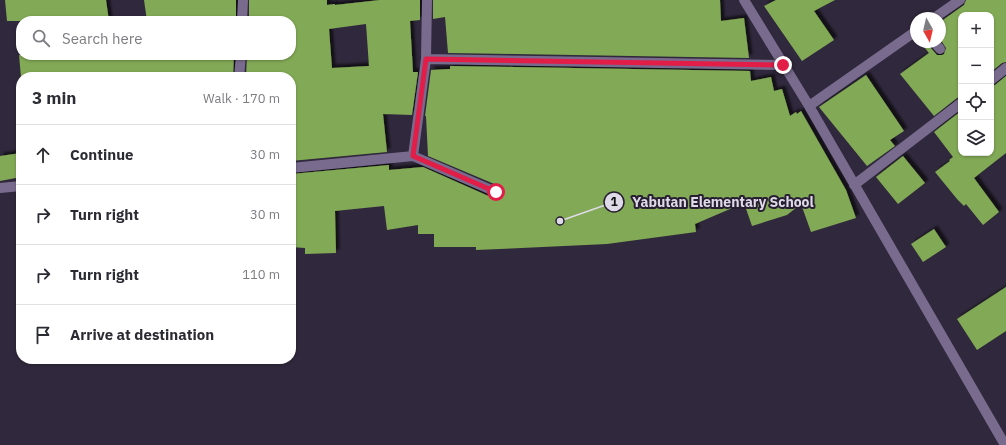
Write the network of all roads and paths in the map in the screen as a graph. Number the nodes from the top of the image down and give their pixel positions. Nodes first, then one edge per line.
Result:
1 (243, 0) edge
2 (427, 0) edge
3 (744, 0) edge
4 (960, 0) edge
5 (943, 12) edge
6 (242, 16) edge
7 (910, 35) edge
8 (426, 59) junction
9 (241, 60) edge
10 (783, 65) junction
11 (1006, 68) edge
12 (239, 72) edge
13 (994, 78) edge
14 (958, 105) edge
15 (809, 106) junction
16 (413, 156) junction
17 (296, 168) edge
18 (854, 185) junction
19 (16, 186) edge
20 (0, 188) edge
21 (496, 192) dead end
22 (1005, 445) edge

1 - 6 street
2 - 8 street
3 - 10 street
4 - 5 street
7 - 15 street
8 - 10 street
8 - 16 street
9 - 12 street
10 - 15 street
11 - 13 street
14 - 18 street
15 - 18 street
16 - 17 street
16 - 21 street
18 - 22 street
19 - 20 street

